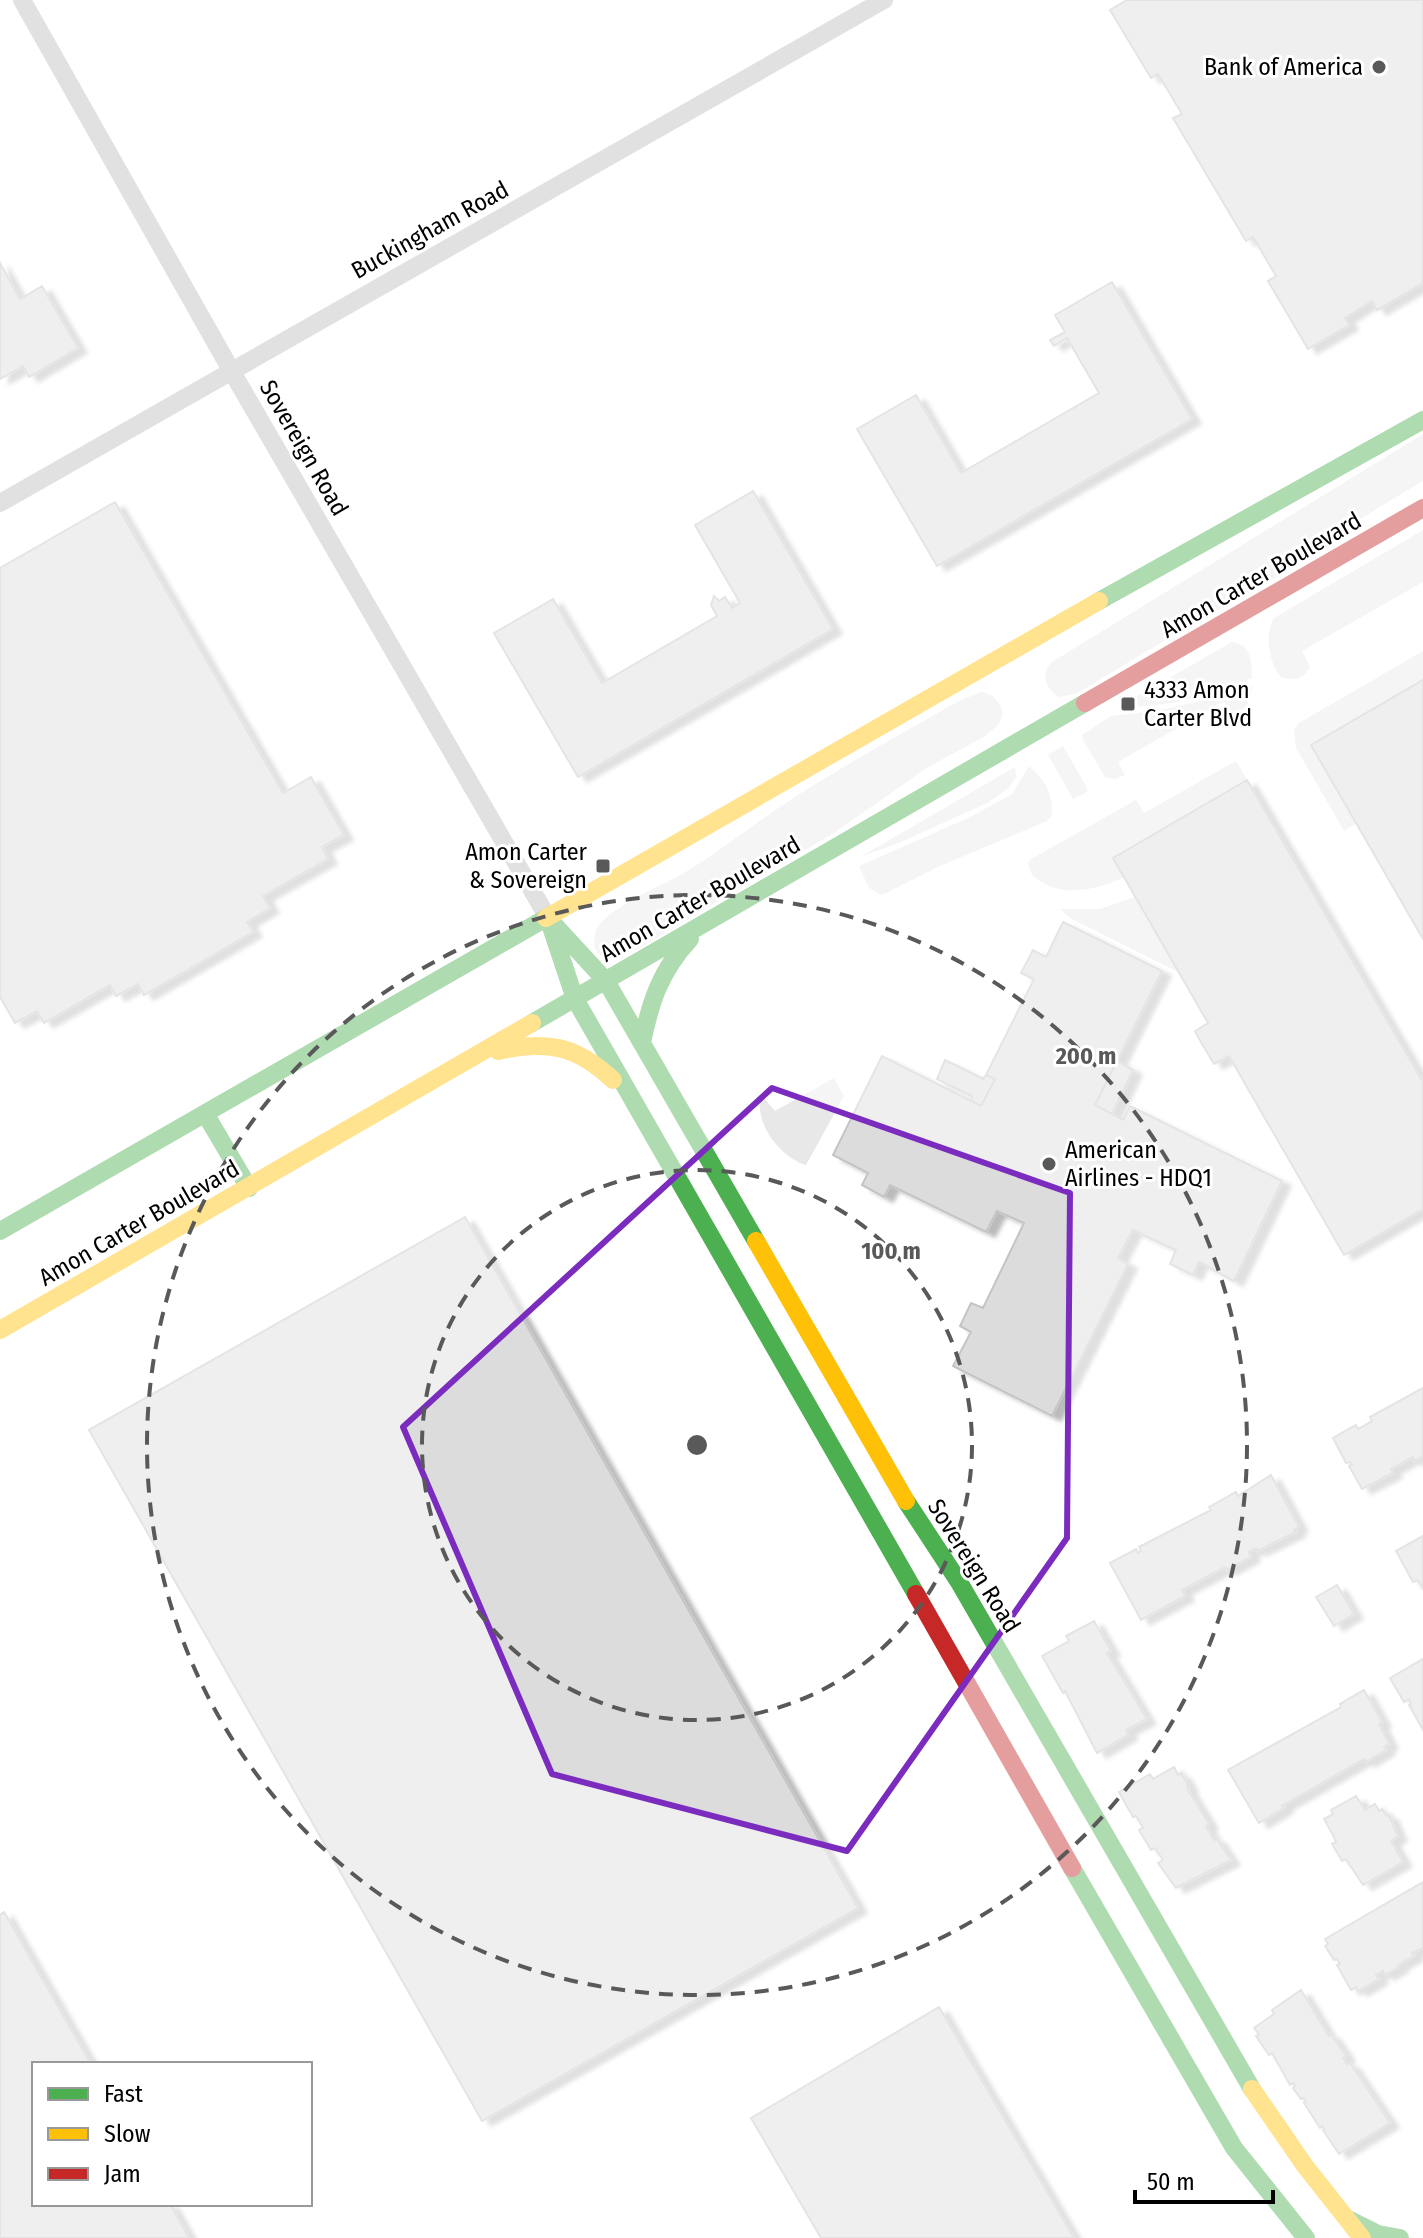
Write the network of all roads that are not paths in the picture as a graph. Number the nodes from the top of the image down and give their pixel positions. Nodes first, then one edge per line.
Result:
1 (22, 0) edge
2 (884, 0) edge
3 (231, 370) junction
4 (1423, 420) edge
5 (0, 503) edge
6 (1423, 508) edge
7 (548, 918) junction
8 (706, 923) junction
9 (606, 981) junction
10 (575, 999) junction
11 (642, 1043) junction
12 (473, 1058) junction
13 (206, 1115) junction
14 (656, 1140) junction
15 (249, 1188) junction
16 (0, 1231) edge
17 (0, 1330) edge
18 (1345, 2217) junction
19 (1306, 2238) edge
20 (1362, 2238) edge
21 (1400, 2238) edge

1 - 3 street, Sovereign Road
2 - 3 street, Buckingham Road
3 - 5 street, Buckingham Road
3 - 7 street, Sovereign Road
4 - 7 street
6 - 8 street, Amon Carter Boulevard
7 - 9 street, Sovereign Road
7 - 10 street, Sovereign Road
7 - 13 street
8 - 9 street, Amon Carter Boulevard
8 - 11 street
9 - 10 street, Amon Carter Boulevard
9 - 11 street, Sovereign Road
10 - 12 street, Amon Carter Boulevard
10 - 14 street, Sovereign Road
11 - 18 street, Sovereign Road
12 - 14 street
12 - 15 street, Amon Carter Boulevard
13 - 15 street
13 - 16 street
14 - 19 street, Sovereign Road
15 - 17 street, Amon Carter Boulevard
18 - 20 street, Sovereign Road
18 - 21 street

